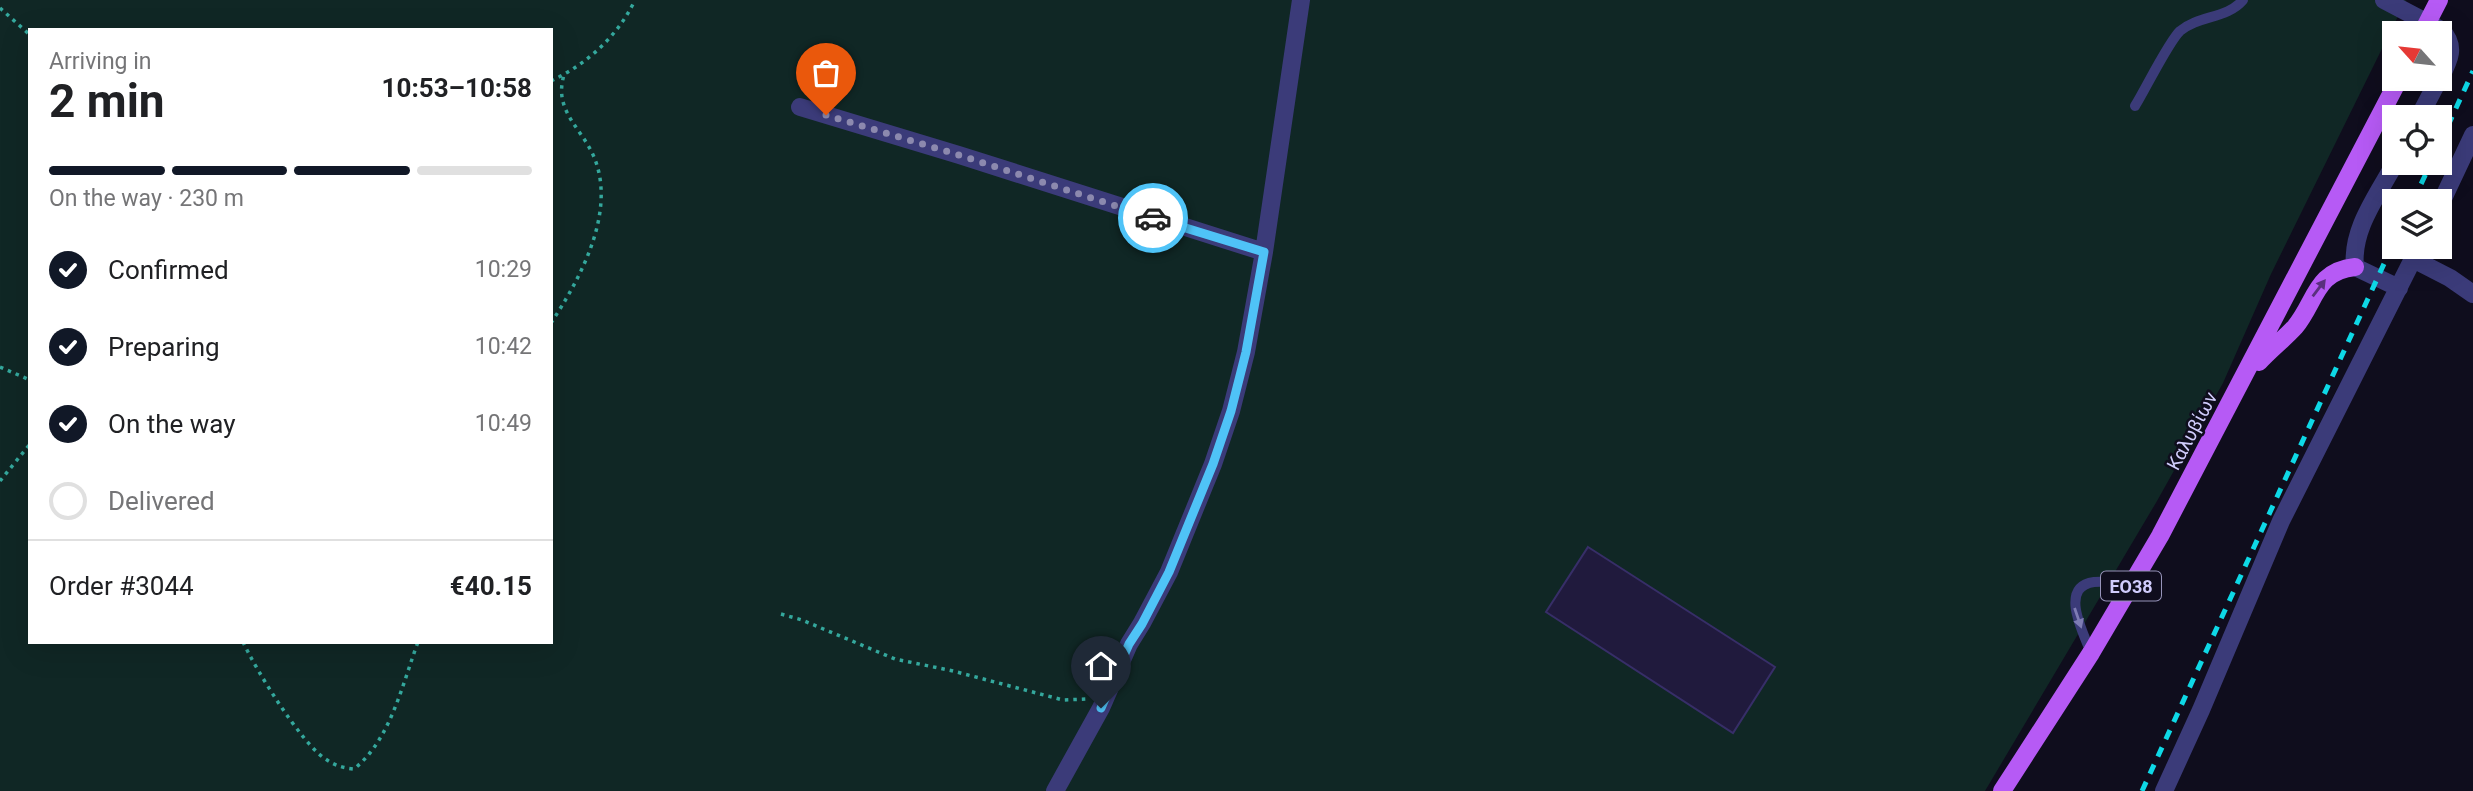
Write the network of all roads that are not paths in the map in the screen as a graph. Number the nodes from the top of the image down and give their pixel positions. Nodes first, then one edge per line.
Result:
1 (1301, 0) edge
2 (2243, 0) edge
3 (2384, 0) edge
4 (2439, 0) edge
5 (2415, 21) edge
6 (2428, 21) edge
7 (2393, 91) edge
8 (2135, 106) dead end
9 (800, 107) dead end
10 (2473, 135) edge
11 (2389, 175) edge
12 (2448, 189) edge
13 (1264, 252) junction
14 (2413, 259) edge
15 (2424, 259) edge
16 (2354, 267) junction
17 (2399, 288) junction
18 (2473, 294) edge
19 (2246, 373) junction
20 (2133, 584) junction
21 (2091, 653) junction
22 (1055, 791) edge
23 (2003, 791) edge
24 (2164, 791) edge

1 - 13 street
2 - 8 lane
3 - 5 street
4 - 6 main road
7 - 19 main road, Καλυβίων / ΕΟ38
9 - 13 street
10 - 12 street
11 - 16 street
13 - 22 street
14 - 17 street
15 - 18 street
16 - 17 street
19 -> 16 main road
17 - 24 street
19 - 20 main road, Καλυβίων / ΕΟ38
20 - 21 main road, Καλυβίων / ΕΟ38
20 -> 21 lane
21 - 23 main road, Καλυβίων / ΕΟ38

